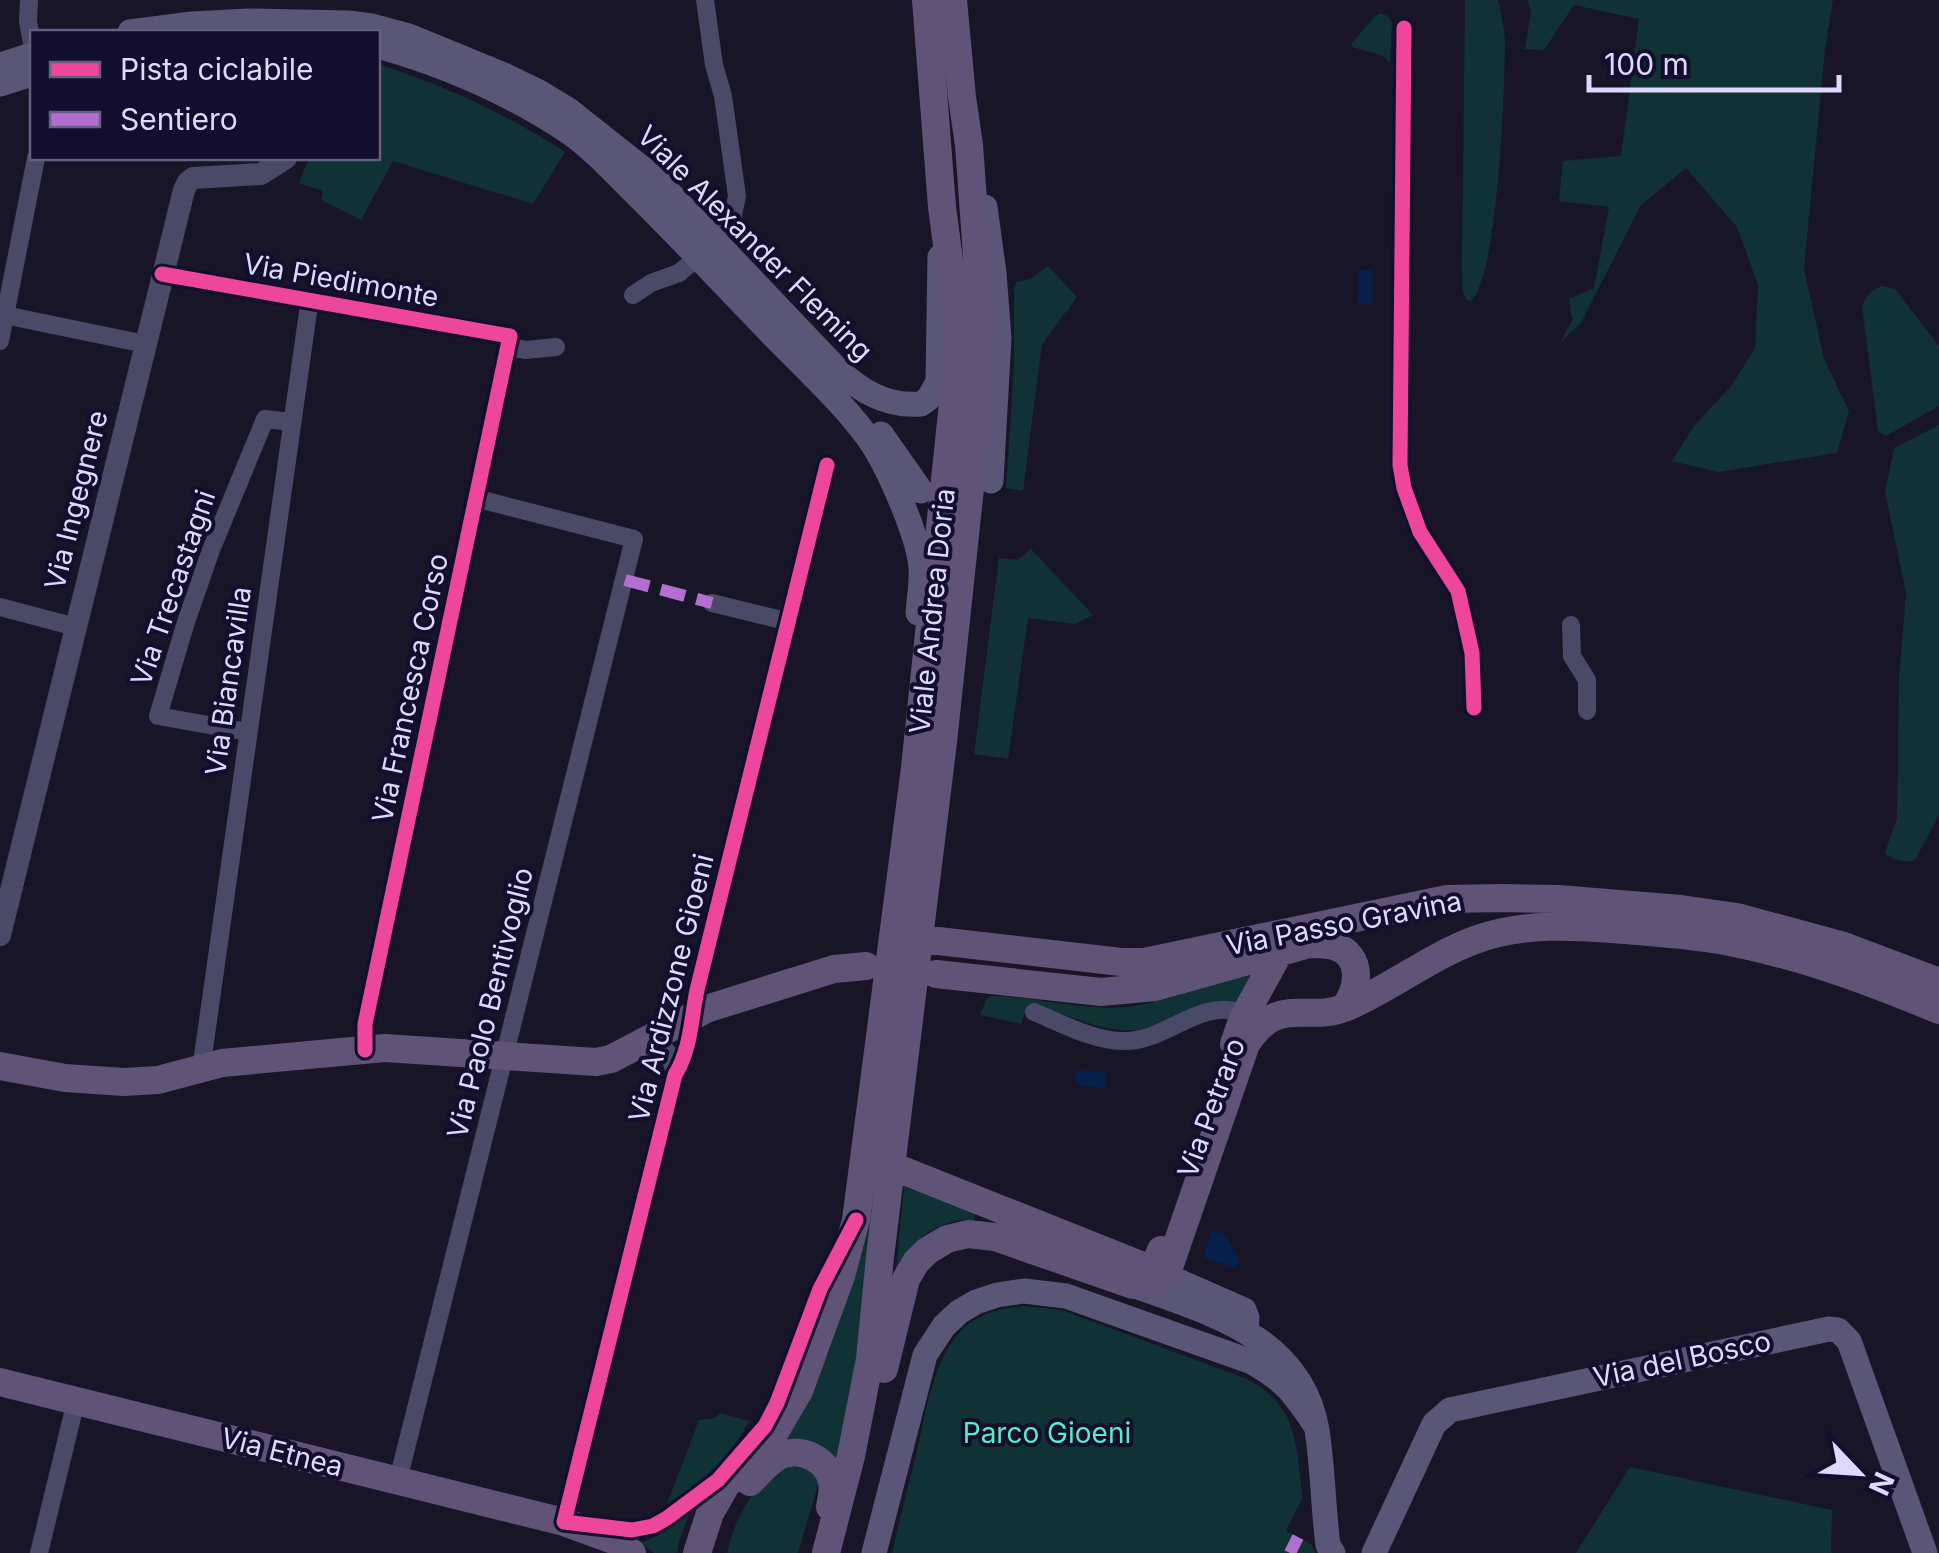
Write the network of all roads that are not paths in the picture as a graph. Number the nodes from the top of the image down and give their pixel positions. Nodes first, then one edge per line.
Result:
1 (29, 0) edge
2 (705, 0) edge
3 (926, 0) edge
4 (953, 0) edge
5 (317, 27) edge
6 (146, 30) edge
7 (30, 32) edge
8 (380, 47) edge
9 (30, 56) edge
10 (0, 64) edge
11 (30, 75) edge
12 (0, 84) edge
13 (969, 146) junction
14 (36, 160) edge
15 (283, 160) edge
16 (618, 175) junction
17 (942, 207) junction
18 (706, 250) junction
19 (162, 274) junction
20 (634, 295) dead end
21 (312, 301) junction
22 (2, 314) edge
23 (0, 340) edge
24 (509, 341) junction
25 (145, 344) junction
26 (556, 347) dead end
27 (292, 422) junction
28 (827, 465) dead end
29 (991, 481) dead end
30 (922, 491) dead end
31 (476, 498) junction
32 (712, 603) dead end
33 (0, 607) edge
34 (786, 621) junction
35 (1570, 626) dead end
36 (76, 627) junction
37 (1587, 712) dead end
38 (248, 732) junction
39 (916, 763) junction
40 (1361, 918) junction
41 (0, 936) edge
42 (920, 939) junction
43 (1280, 951) junction
44 (866, 966) dead end
45 (936, 974) dead end
46 (1939, 982) edge
47 (1344, 1008) junction
48 (1939, 1010) edge
49 (1034, 1012) dead end
50 (692, 1014) junction
51 (1249, 1024) junction
52 (648, 1040) junction
53 (364, 1050) junction
54 (505, 1055) junction
55 (0, 1066) edge
56 (201, 1070) junction
57 (675, 1075) junction
58 (892, 1166) junction
59 (856, 1220) junction
60 (1157, 1282) junction
61 (1246, 1331) junction
62 (1218, 1351) junction
63 (0, 1382) edge
64 (76, 1402) junction
65 (1316, 1426) junction
66 (398, 1480) junction
67 (564, 1522) junction
68 (836, 1522) junction
69 (706, 1524) junction
70 (1919, 1550) edge
71 (39, 1553) edge
72 (632, 1553) edge
73 (697, 1553) edge
74 (707, 1553) edge
75 (824, 1553) edge
76 (874, 1553) edge
77 (1333, 1553) edge
78 (1374, 1553) edge

1 - 7 street
2 - 18 street
3 - 17 main road, Viale Andrea Doria
4 - 13 main road, Viale Andrea Doria
5 - 6 main road, Viale Alexander Fleming
5 - 18 main road, Viale Alexander Fleming
8 - 16 main road, Viale Alexander Fleming
9 - 10 main road
11 - 12 main road
13 - 29 main road
13 - 42 main road, Viale Andrea Doria
14 - 22 street
15 - 19 street, Via Ingegnere
16 - 18 main road, Viale Alexander Fleming
16 - 30 main road
17 - 18 main road, Viale Alexander Fleming
17 - 39 main road, Viale Andrea Doria
18 - 20 street
18 - 39 main road, Viale Alexander Fleming
19 - 21 street, Via Piedimonte
19 - 25 street, Via Ingegnere
21 - 24 street, Via Piedimonte
21 - 27 street, Via Biancavilla
22 - 23 street
22 - 25 street
24 - 26 street, Via Piedimonte
24 - 31 street, Via Francesca Corso
25 - 36 street, Via Ingegnere
27 - 38 street, Via Biancavilla
27 - 38 street, Via Trecastagni
28 - 34 street, Via Ardizzone Gioeni
31 - 53 street, Via Francesca Corso
31 - 54 street, Via Paolo Bentivoglio
32 - 34 street
33 - 36 street
34 - 50 street, Via Ardizzone Gioeni
35 - 37 street
36 - 41 street, Via Ingegnere
38 - 56 street, Via Biancavilla
39 - 59 main road, Viale Andrea Doria
40 - 42 main road, Via Passo Gravina
40 - 43 main road
40 - 46 main road, Via Passo Gravina
42 - 58 main road, Viale Andrea Doria
43 - 45 main road, Via Passo Gravina
43 - 47 main road
43 - 51 main road, Via Petraro
44 - 50 main road
47 - 48 main road, Via Passo Gravina
47 - 51 main road
49 - 51 street
50 - 52 main road
50 - 57 street, Via Ardizzone Gioeni
51 - 60 main road, Via Petraro
52 - 54 main road
52 - 57 street
53 - 54 main road
53 - 56 main road
54 - 66 street, Via Paolo Bentivoglio
55 - 56 main road
57 - 67 street, Via Ardizzone Gioeni
58 - 60 main road
58 - 68 main road, Viale Andrea Doria
59 - 67 street
59 - 69 main road
60 - 61 main road
60 - 68 main road
61 - 62 main road
61 - 65 main road
62 - 65 main road
62 - 76 main road
63 - 64 main road, Via Etnea
64 - 66 main road, Via Etnea
64 - 71 street
65 - 77 main road
66 - 67 main road, Via Etnea
67 - 72 main road, Via Etnea
68 - 75 main road
69 - 73 main road
69 - 74 main road
70 - 78 main road, Via del Bosco
74 - 75 main road

